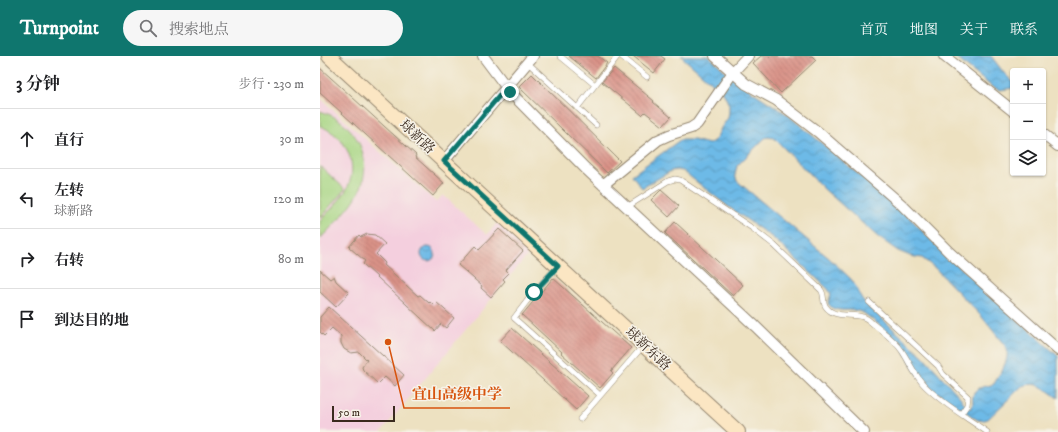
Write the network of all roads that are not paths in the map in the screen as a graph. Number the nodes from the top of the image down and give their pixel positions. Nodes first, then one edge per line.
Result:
1 (329, 56) edge
2 (483, 56) edge
3 (560, 56) edge
4 (618, 56) edge
5 (621, 56) edge
6 (715, 56) edge
7 (748, 56) edge
8 (944, 56) edge
9 (530, 59) edge
10 (732, 73) junction
11 (647, 77) dead end
12 (595, 85) junction
13 (506, 88) junction
14 (577, 108) junction
15 (1010, 109) edge
16 (596, 125) dead end
17 (1046, 136) edge
18 (1058, 146) edge
19 (444, 161) junction
20 (603, 185) junction
21 (627, 207) junction
22 (558, 266) junction
23 (869, 302) dead end
24 (644, 345) junction
25 (1058, 350) edge
26 (600, 395) junction
27 (962, 412) junction
28 (580, 419) dead end
29 (738, 432) edge
30 (864, 432) edge
31 (987, 432) edge

1 - 19 street, 球新路
2 - 13 street
3 - 12 lane
4 - 12 lane
5 - 11 lane
6 - 10 street
7 - 10 street
8 - 15 street
9 - 13 street
9 - 14 lane
10 - 20 street
10 - 25 street
12 - 14 lane
13 - 19 street
13 - 20 street
14 - 16 lane
17 - 18 street
19 - 22 street, 球新路
20 - 21 street
21 - 27 lane
21 - 30 street
22 - 24 street, 球新东路
22 - 26 lane
23 - 27 lane
24 - 26 lane
24 - 29 street, 球新东路
26 - 28 lane
27 - 31 lane

